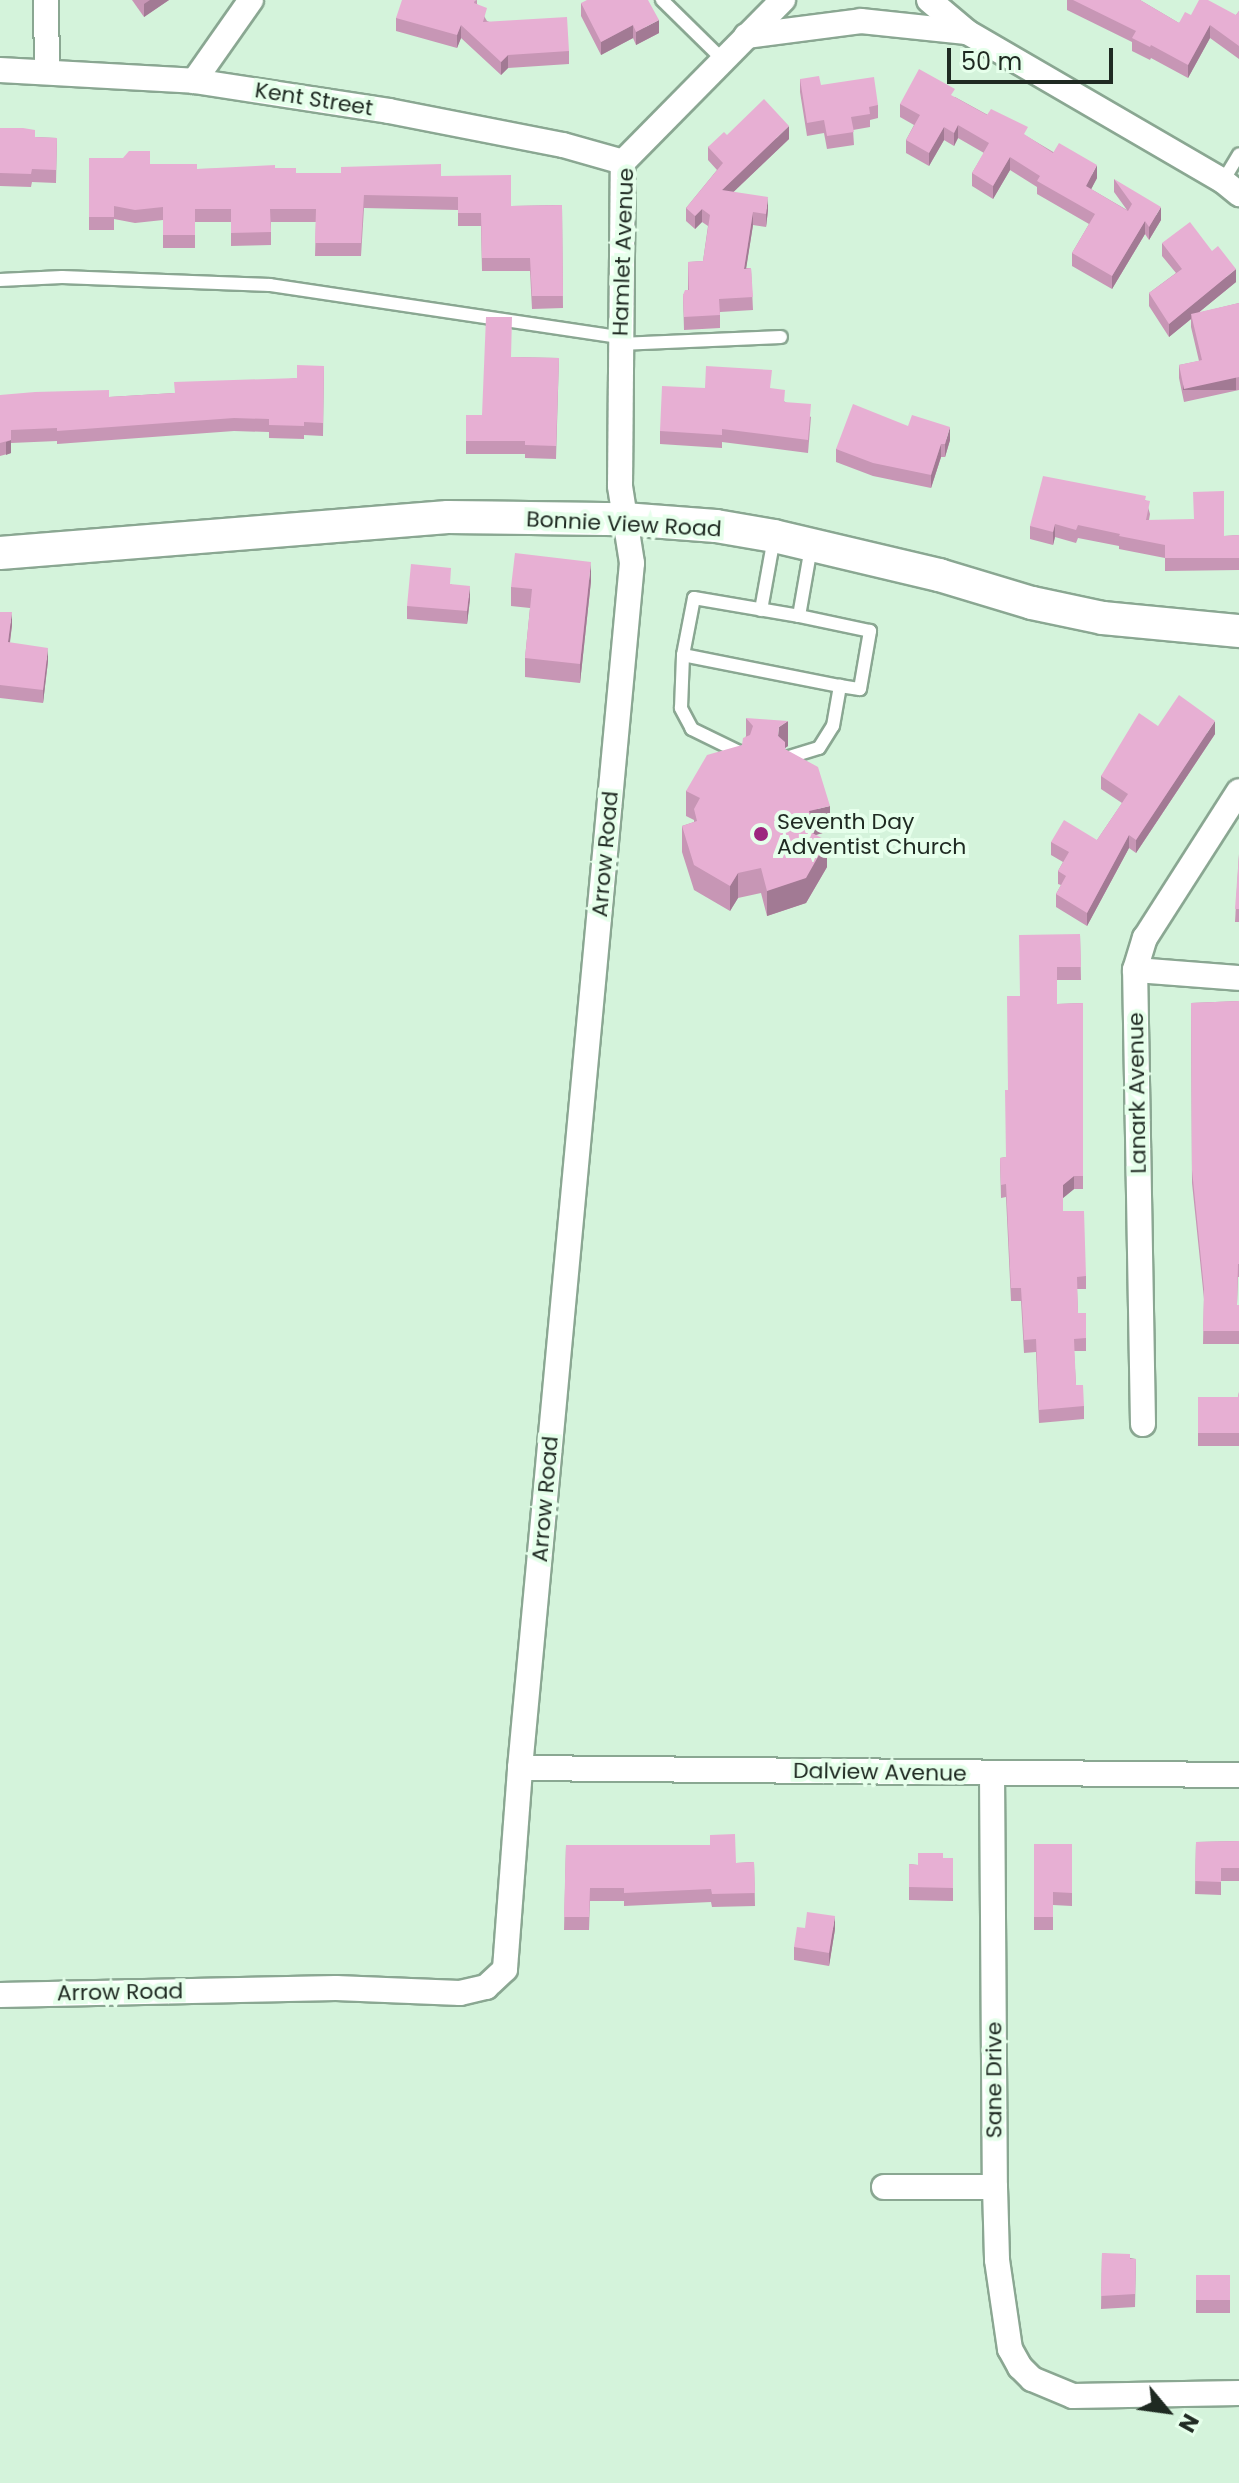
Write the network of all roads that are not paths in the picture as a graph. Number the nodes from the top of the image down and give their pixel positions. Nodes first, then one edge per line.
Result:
1 (46, 0) edge
2 (251, 0) edge
3 (662, 0) edge
4 (783, 0) edge
5 (929, 0) edge
6 (967, 32) junction
7 (746, 36) junction
8 (722, 59) junction
9 (0, 70) edge
10 (47, 72) junction
11 (194, 81) junction
12 (1239, 154) edge
13 (623, 162) junction
14 (1231, 187) edge
15 (0, 280) edge
16 (781, 337) dead end
17 (619, 341) junction
18 (624, 519) junction
19 (774, 536) junction
20 (811, 544) junction
21 (0, 553) edge
22 (761, 610) junction
23 (799, 616) junction
24 (1239, 631) edge
25 (683, 655) junction
26 (840, 686) junction
27 (744, 754) edge
28 (786, 758) edge
29 (1239, 791) edge
30 (1135, 970) junction
31 (1239, 978) edge
32 (1143, 1424) dead end
33 (520, 1768) junction
34 (992, 1773) junction
35 (1239, 1775) edge
36 (0, 1995) edge
37 (884, 2187) dead end
38 (995, 2187) junction
39 (1239, 2393) edge

1 - 10 street
2 - 11 street
3 - 8 lane
4 - 7 street, Hamlet Avenue
5 - 6 street
6 - 7 street
6 - 14 street
7 - 8 street, Hamlet Avenue
8 - 13 street, Hamlet Avenue
9 - 10 street, Kent Street
10 - 11 street, Kent Street
11 - 13 street, Kent Street
12 - 14 lane
13 - 17 street, Hamlet Avenue
15 - 17 lane
16 - 17 lane
17 - 18 street, Hamlet Avenue
18 - 19 street, Bonnie View Road
18 - 21 street, Bonnie View Road
18 - 33 street, Arrow Road
19 - 20 street, Bonnie View Road
19 - 22 lane
20 - 23 lane
20 - 24 street, Bonnie View Road
22 - 23 lane
22 - 25 lane
23 - 26 lane
25 - 26 lane
25 - 27 lane
26 - 28 lane
29 - 30 street, Lanark Avenue
30 - 31 street
30 - 32 street, Lanark Avenue
33 - 34 street, Dalview Avenue
33 - 36 street, Arrow Road
34 - 35 street, Dalview Avenue
34 - 38 street, Sane Drive
37 - 38 street
38 - 39 street, Sane Drive

